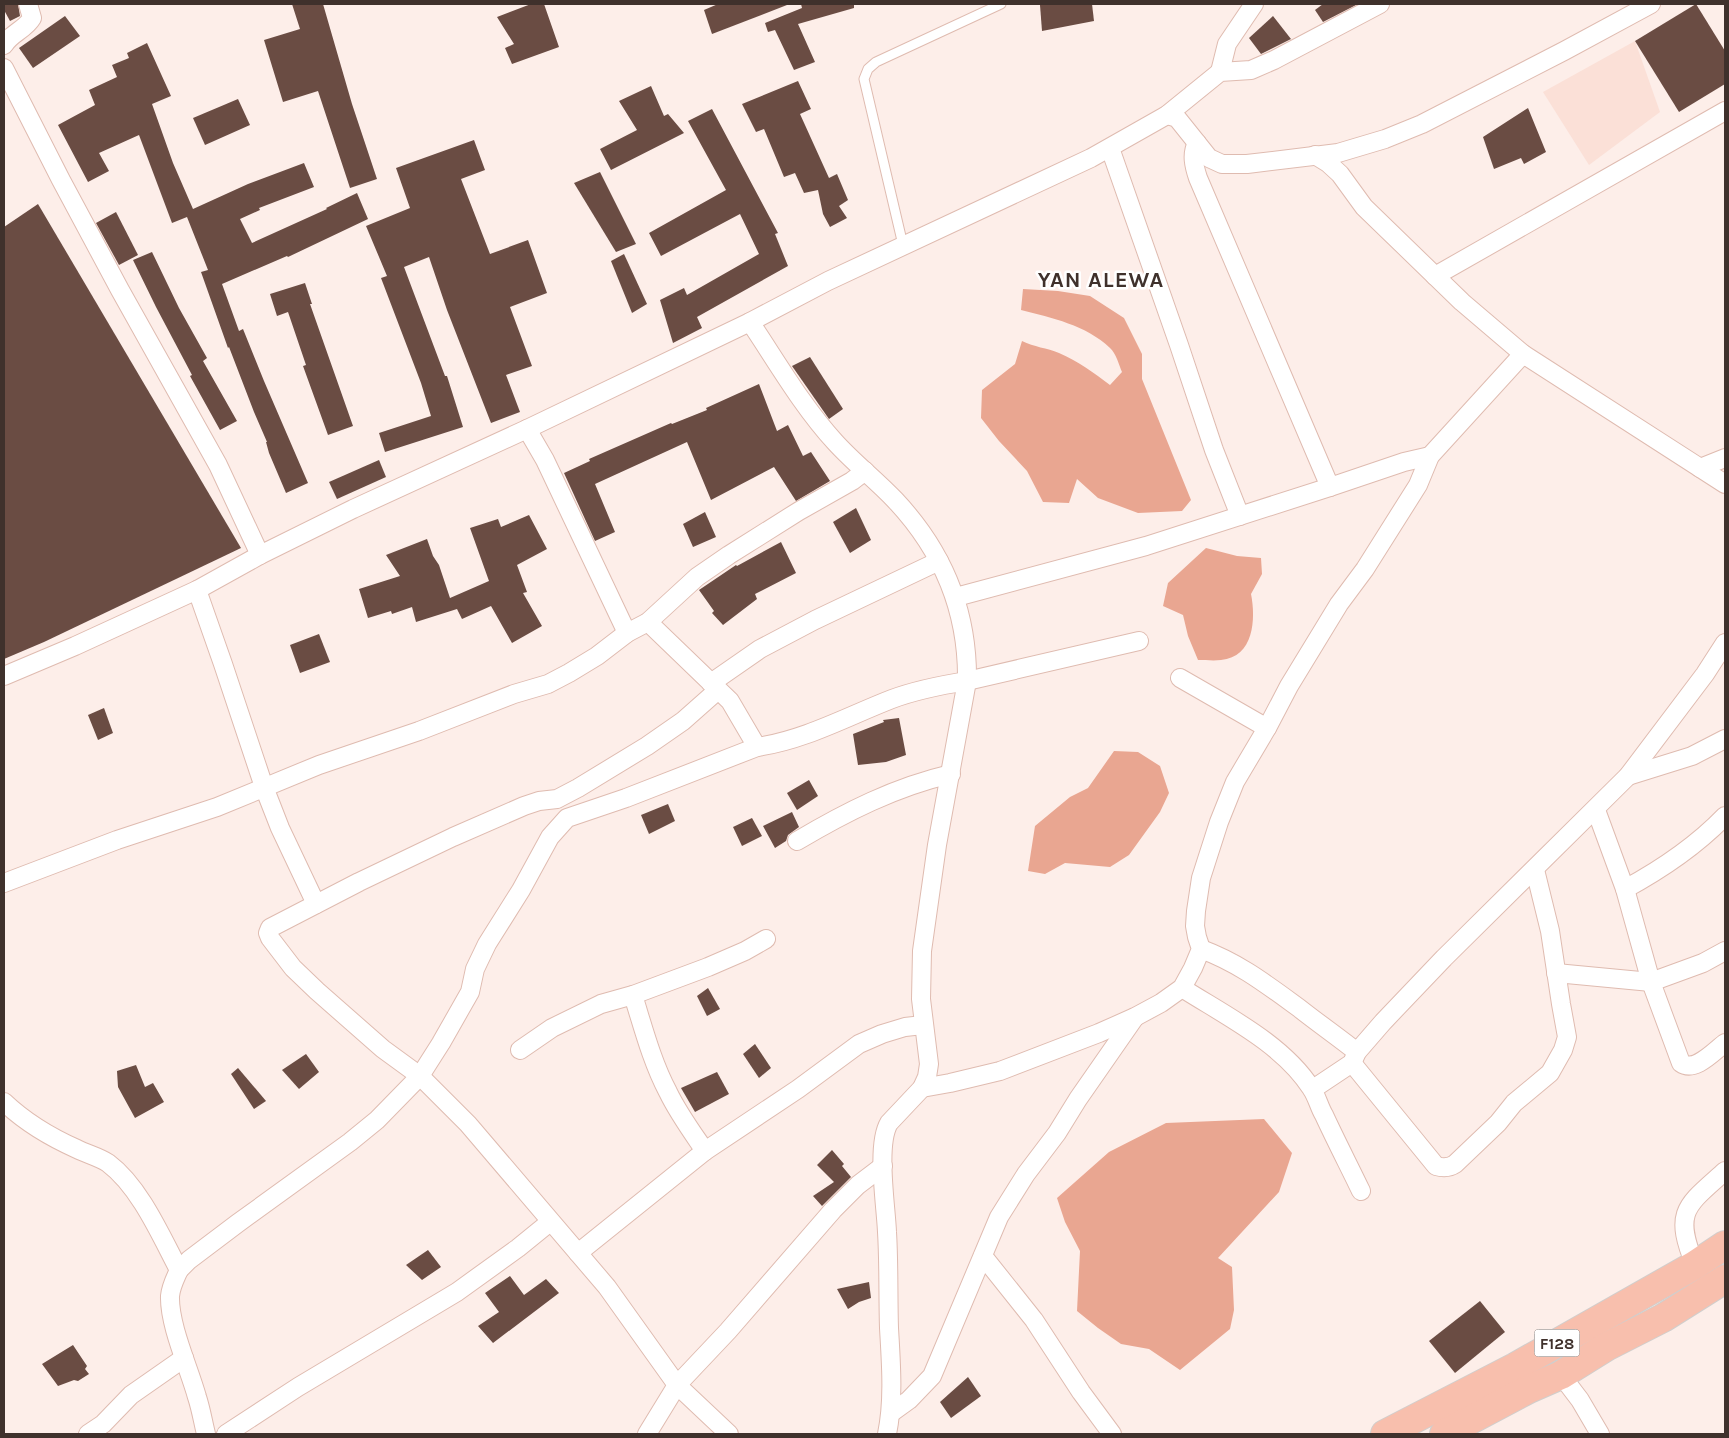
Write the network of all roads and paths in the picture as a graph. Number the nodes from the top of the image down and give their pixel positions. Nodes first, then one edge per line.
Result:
1 (28, 4) edge
2 (1001, 4) edge
3 (1254, 4) edge
4 (1380, 4) edge
5 (1651, 4) edge
6 (4, 44) edge
7 (4, 68) edge
8 (1220, 72) junction
9 (1725, 111) edge
10 (1166, 114) junction
11 (1197, 143) junction
12 (1110, 148) junction
13 (1315, 155) junction
14 (903, 245) junction
15 (1436, 276) junction
16 (750, 322) junction
17 (1523, 354) junction
18 (527, 429) junction
19 (1430, 456) junction
20 (1725, 458) edge
21 (1700, 468) junction
22 (865, 471) junction
23 (1725, 484) edge
24 (1330, 487) junction
25 (1240, 516) junction
26 (260, 555) junction
27 (939, 561) junction
28 (197, 590) junction
29 (956, 597) junction
30 (648, 622) junction
31 (627, 633) junction
32 (1140, 641) dead end
33 (1725, 643) edge
34 (4, 676) edge
35 (1180, 678) dead end
36 (967, 681) junction
37 (714, 686) junction
38 (1267, 728) junction
39 (1725, 739) edge
40 (757, 747) junction
41 (951, 774) junction
42 (1628, 776) junction
43 (264, 787) junction
44 (557, 799) junction
45 (1596, 810) junction
46 (1725, 816) edge
47 (567, 818) junction
48 (797, 841) dead end
49 (1535, 870) junction
50 (4, 883) edge
51 (1625, 890) junction
52 (316, 904) junction
53 (766, 938) dead end
54 (1201, 949) junction
55 (1725, 951) edge
56 (1556, 973) junction
57 (1651, 982) junction
58 (1182, 988) junction
59 (632, 995) junction
60 (1135, 1017) junction
61 (923, 1025) junction
62 (1725, 1042) edge
63 (520, 1050) dead end
64 (1354, 1057) junction
65 (420, 1076) junction
66 (922, 1088) junction
67 (1312, 1089) junction
68 (4, 1102) edge
69 (705, 1151) junction
70 (883, 1166) junction
71 (1725, 1171) edge
72 (1361, 1191) dead end
73 (550, 1222) junction
74 (1725, 1245) edge
75 (578, 1253) junction
76 (983, 1256) junction
77 (1694, 1265) junction
78 (179, 1270) junction
79 (1725, 1279) edge
80 (184, 1358) junction
81 (1561, 1375) junction
82 (677, 1385) junction
83 (891, 1414) junction
84 (1457, 1431) edge
85 (88, 1434) edge
86 (206, 1434) edge
87 (226, 1434) edge
88 (648, 1434) edge
89 (729, 1434) edge
90 (887, 1434) edge
91 (1112, 1434) edge
92 (1385, 1434) edge
93 (1600, 1434) edge

1 - 6 street
2 - 14 lane
3 - 8 street
4 - 8 street
5 - 13 street
7 - 26 street
8 - 10 street
9 - 15 street
10 - 11 street
10 - 12 street
11 - 13 street
11 - 24 street
12 - 14 street
12 - 25 street
13 - 15 street
14 - 16 street
15 - 17 street
16 - 18 street
16 - 22 street
17 - 19 street
17 - 21 street
18 - 26 street
18 - 31 street
19 - 24 street
19 - 38 street
20 - 21 street
21 - 23 street
22 - 27 street
22 - 30 street
24 - 25 street
25 - 29 street
26 - 28 street
27 - 29 street
27 - 37 street
28 - 34 street
28 - 43 street
29 - 36 street
30 - 31 street
30 - 37 street
31 - 43 street
32 - 36 street
33 - 42 street
35 - 38 street
36 - 40 street
36 - 41 street
37 - 40 street
37 - 44 street
38 - 54 street
39 - 42 street
40 - 47 street
41 - 48 street
41 - 61 street
42 - 45 street
43 - 50 street
43 - 52 street
44 - 47 street
44 - 52 street
45 - 49 street
45 - 51 street
46 - 51 street
47 - 65 street
49 - 56 street
49 - 64 street
51 - 57 street
52 - 65 street
53 - 59 street
54 - 58 street
54 - 64 street
55 - 57 street
56 - 57 street
56 - 64 street
57 - 62 street
58 - 60 street
58 - 67 street
59 - 63 street
59 - 69 street
60 - 66 street
60 - 76 street
61 - 66 street
61 - 69 street
64 - 67 street
65 - 73 street
65 - 78 street
66 - 70 street
67 - 72 street
68 - 78 street
69 - 75 street
70 - 82 street
70 - 83 street
71 - 77 street
73 - 75 street
73 - 87 street
74 - 77 main road, F128
75 - 82 street
76 - 83 street
76 - 91 street
77 - 92 main road, F128
78 - 80 street
79 - 81 main road, F128
80 - 85 street
80 - 86 street
81 - 84 main road, F128
81 - 93 street
82 - 88 street
82 - 89 street
83 - 90 street

